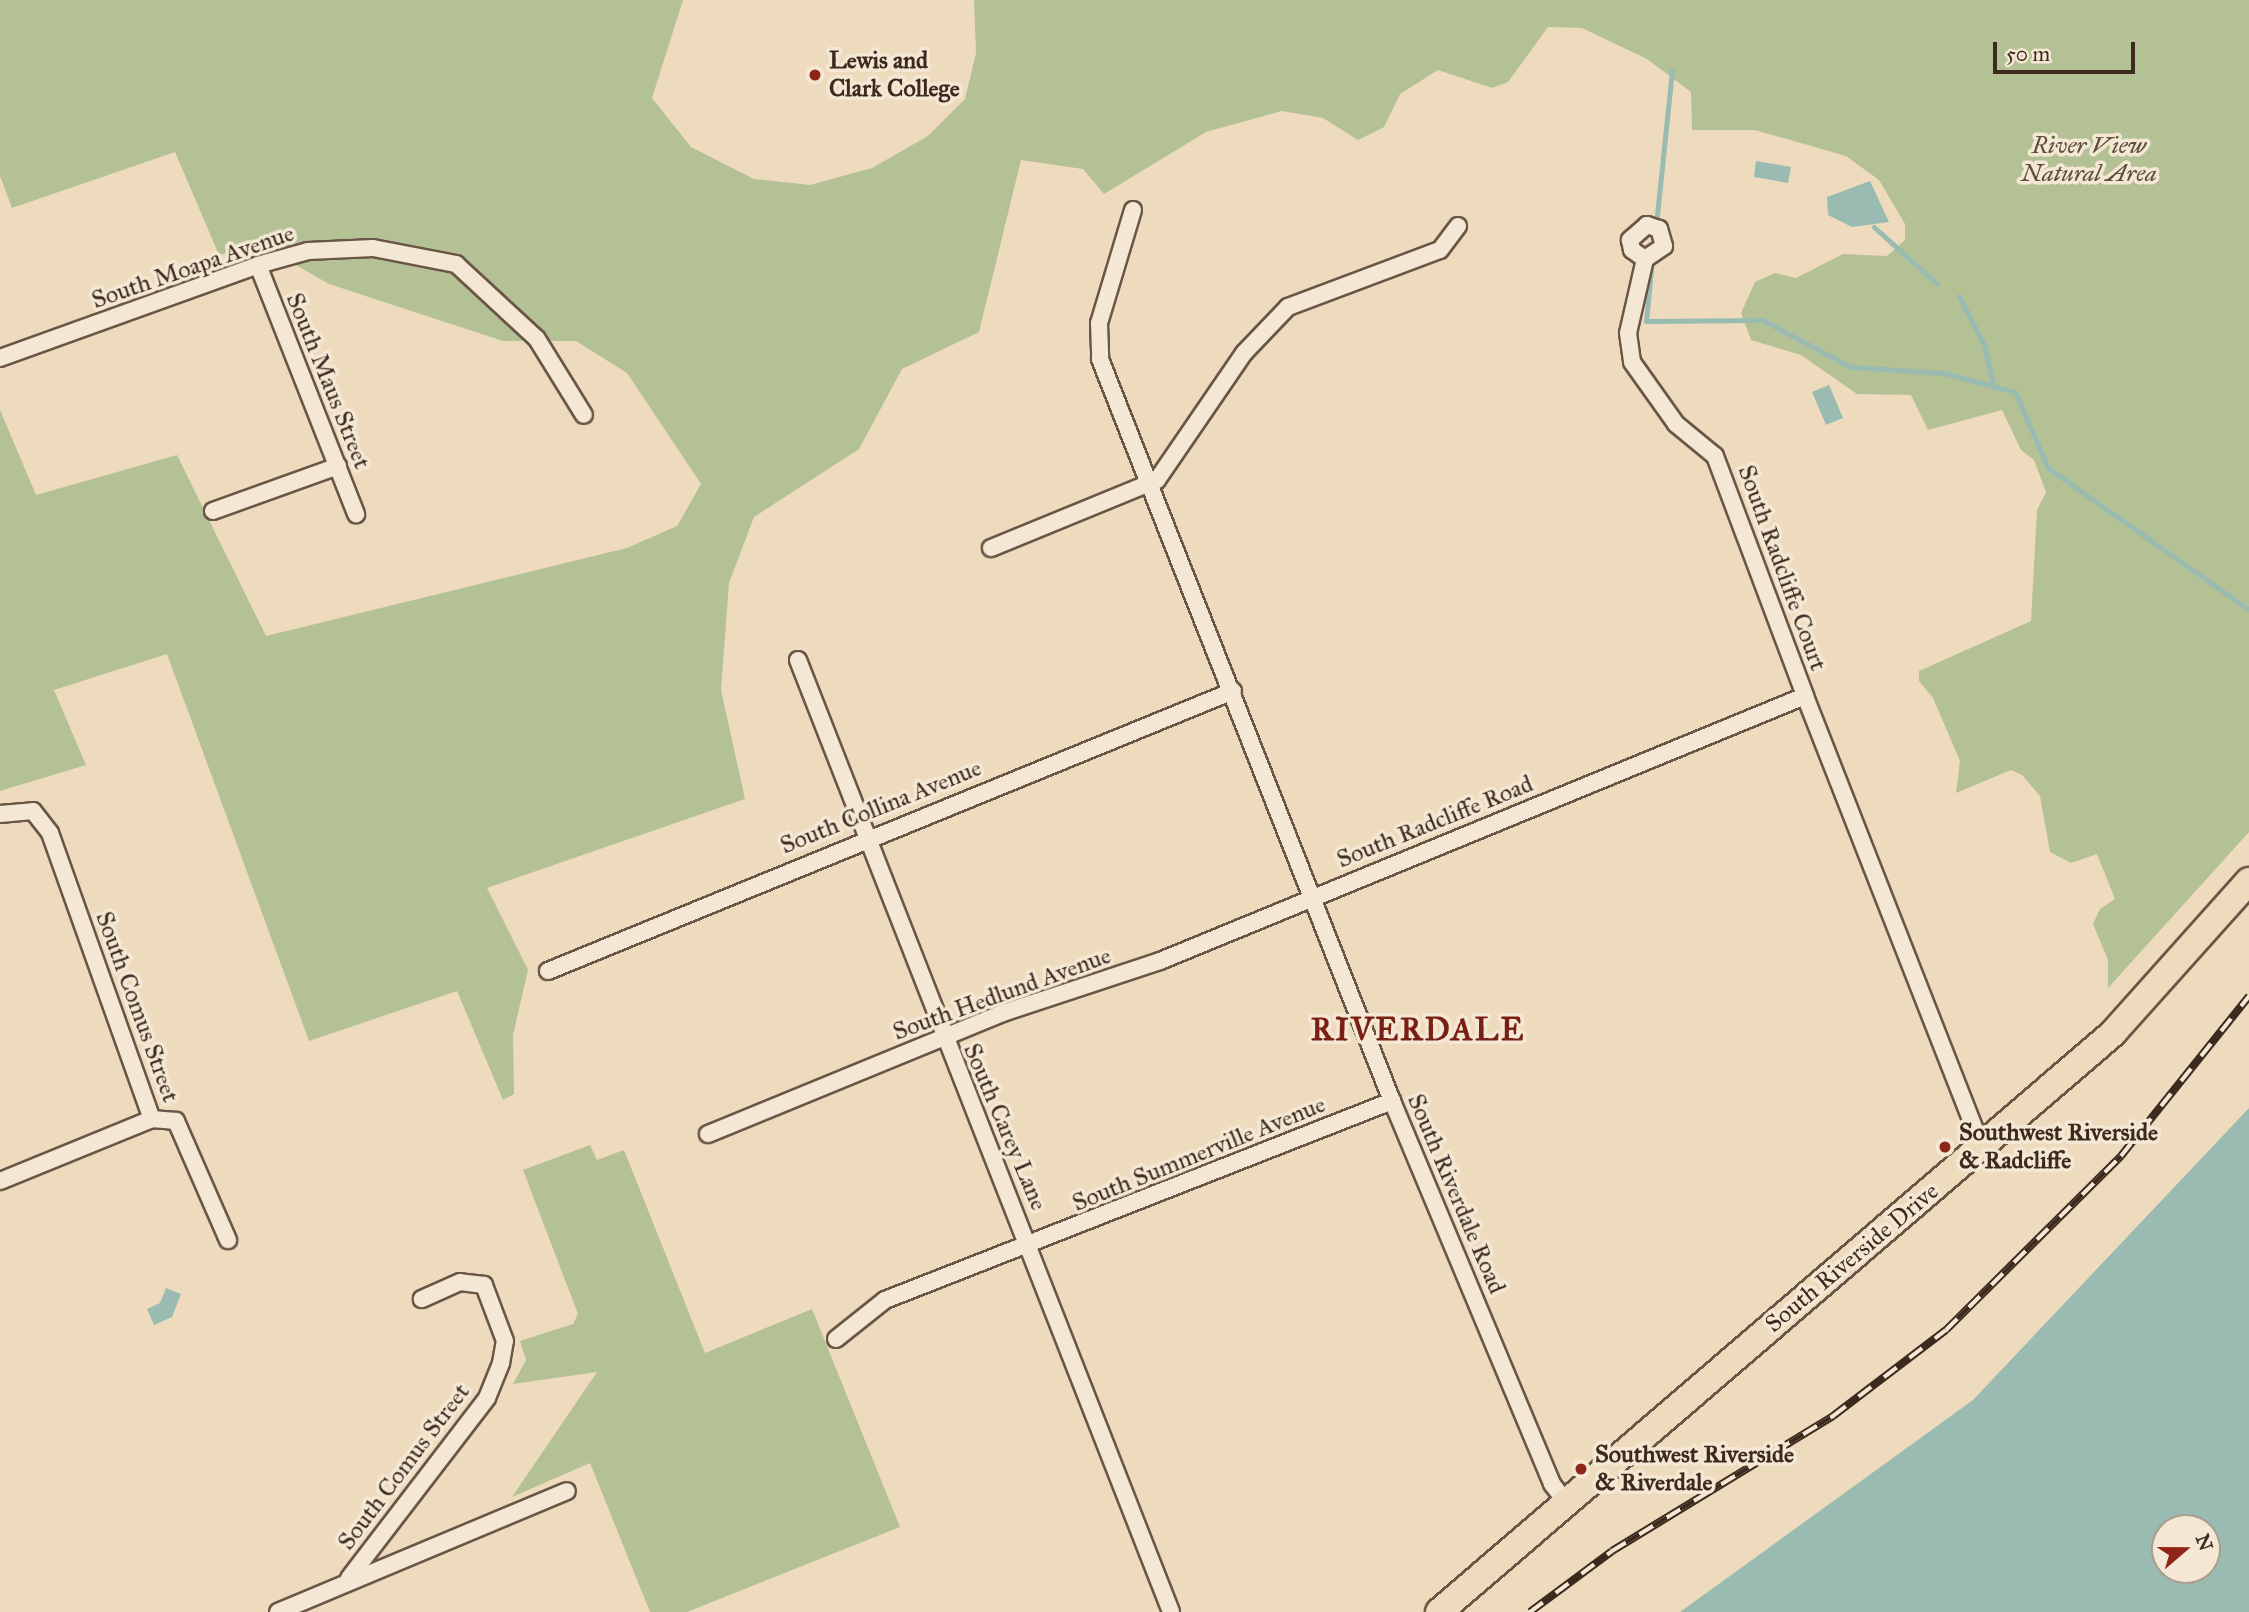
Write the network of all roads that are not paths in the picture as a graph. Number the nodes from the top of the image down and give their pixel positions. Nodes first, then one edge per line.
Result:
1 (1133, 210) dead end
2 (1458, 226) dead end
3 (1646, 260) dead end
4 (258, 265) junction
5 (0, 358) edge
6 (584, 415) dead end
7 (338, 466) junction
8 (1150, 483) junction
9 (213, 511) dead end
10 (356, 514) dead end
11 (991, 548) dead end
12 (798, 660) dead end
13 (1233, 691) junction
14 (1805, 696) junction
15 (0, 814) edge
16 (868, 837) junction
17 (2247, 883) edge
18 (1313, 897) junction
19 (548, 971) dead end
20 (943, 1038) junction
21 (1392, 1101) junction
22 (152, 1119) junction
23 (708, 1134) dead end
24 (1981, 1146) junction
25 (0, 1181) edge
26 (228, 1240) dead end
27 (1029, 1245) junction
28 (422, 1299) dead end
29 (836, 1339) dead end
30 (567, 1491) dead end
31 (1567, 1503) junction
32 (349, 1578) junction
33 (278, 1612) edge
34 (1171, 1612) edge
35 (1439, 1612) edge

1 - 8 street, South Radcliffe Road
2 - 8 street
3 - 14 street, South Radcliffe Court
4 - 5 street, South Moapa Avenue
4 - 6 street, South Moapa Avenue
4 - 7 street, South Maus Street
7 - 9 street
7 - 10 street, South Maus Street
8 - 11 street
8 - 13 street, South Radcliffe Road
12 - 16 street, South Carey Lane
13 - 16 street, South Collina Avenue
13 - 18 street, South Radcliffe Road
14 - 18 street, South Radcliffe Road
14 - 24 street
15 - 22 street, South Comus Street
16 - 19 street, South Collina Avenue
16 - 20 street, South Carey Lane
17 - 24 main road, South Riverside Drive
18 - 20 street, South Hedlund Avenue
18 - 21 street, South Riverdale Road
20 - 23 street, South Hedlund Avenue
20 - 27 street, South Carey Lane
21 - 27 street, South Summerville Avenue
21 - 31 street, South Riverdale Road
22 - 25 street
22 - 26 street, South Comus Street
24 - 31 main road, South Riverside Drive
27 - 29 street, South Summerville Avenue
27 - 34 street, South Carey Lane
28 - 32 street, South Comus Street
30 - 32 street
31 - 35 main road, South Riverside Drive
32 - 33 street

